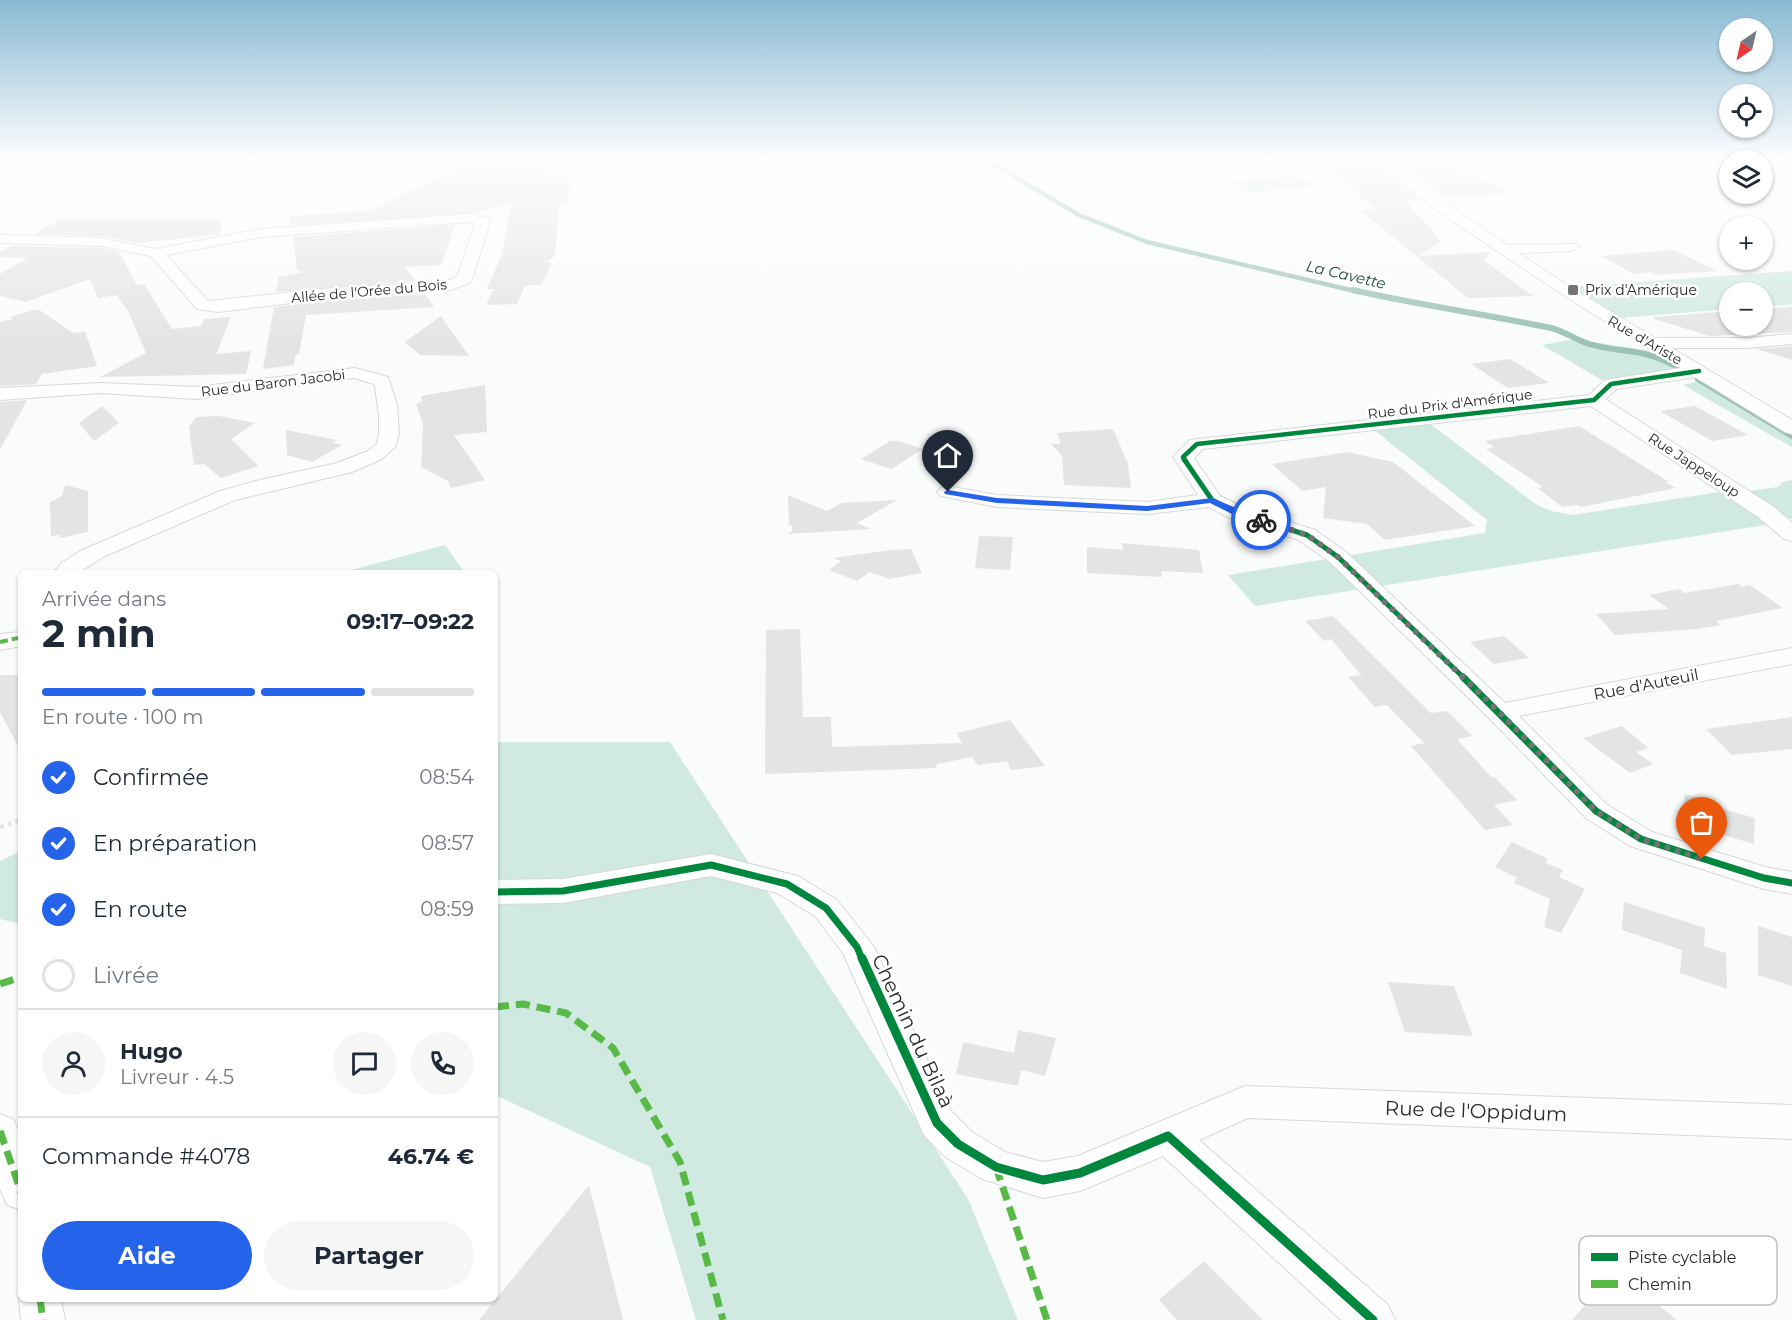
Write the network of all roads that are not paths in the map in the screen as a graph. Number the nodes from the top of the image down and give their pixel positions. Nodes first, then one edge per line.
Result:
1 (420, 222) edge
2 (483, 222) edge
3 (1463, 222) edge
4 (0, 239) edge
5 (1572, 248) dead end
6 (1502, 249) junction
7 (156, 254) junction
8 (1792, 339) edge
9 (1653, 344) junction
10 (1699, 372) junction
11 (0, 394) edge
12 (1594, 400) junction
13 (1792, 428) edge
14 (948, 492) dead end
15 (1212, 500) junction
16 (1792, 534) edge
17 (70, 570) edge
18 (1792, 656) edge
19 (1499, 712) junction
20 (1792, 884) edge
21 (498, 892) edge
22 (1792, 1122) edge
23 (0, 1131) edge
24 (1168, 1136) junction
25 (18, 1183) edge
26 (40, 1302) edge
27 (43, 1320) edge
28 (1373, 1320) edge

1 - 7 street, Allée de l'Orée du Bois
2 - 7 street, Allée de l'Orée du Bois
3 - 6 street, Rue d'Ariste
4 - 7 street, Allée de l'Orée du Bois
5 - 6 street
6 - 9 street, Rue d'Ariste
8 - 9 street
9 - 10 street, Rue d'Ariste
10 - 12 street, Rue du Prix d'Amérique
10 - 13 street, Rue d'Ariste
11 - 17 street, Rue du Baron Jacobi
12 - 15 street, Rue du Prix d'Amérique
12 - 16 street, Rue Jappeloup
14 - 15 street
15 - 19 street
18 - 19 street, Rue d'Auteuil
19 - 20 street
21 - 24 street, Chemin du Bilaà
22 - 24 street, Rue de l'Oppidum
23 - 25 street
24 - 28 street
26 - 27 street

